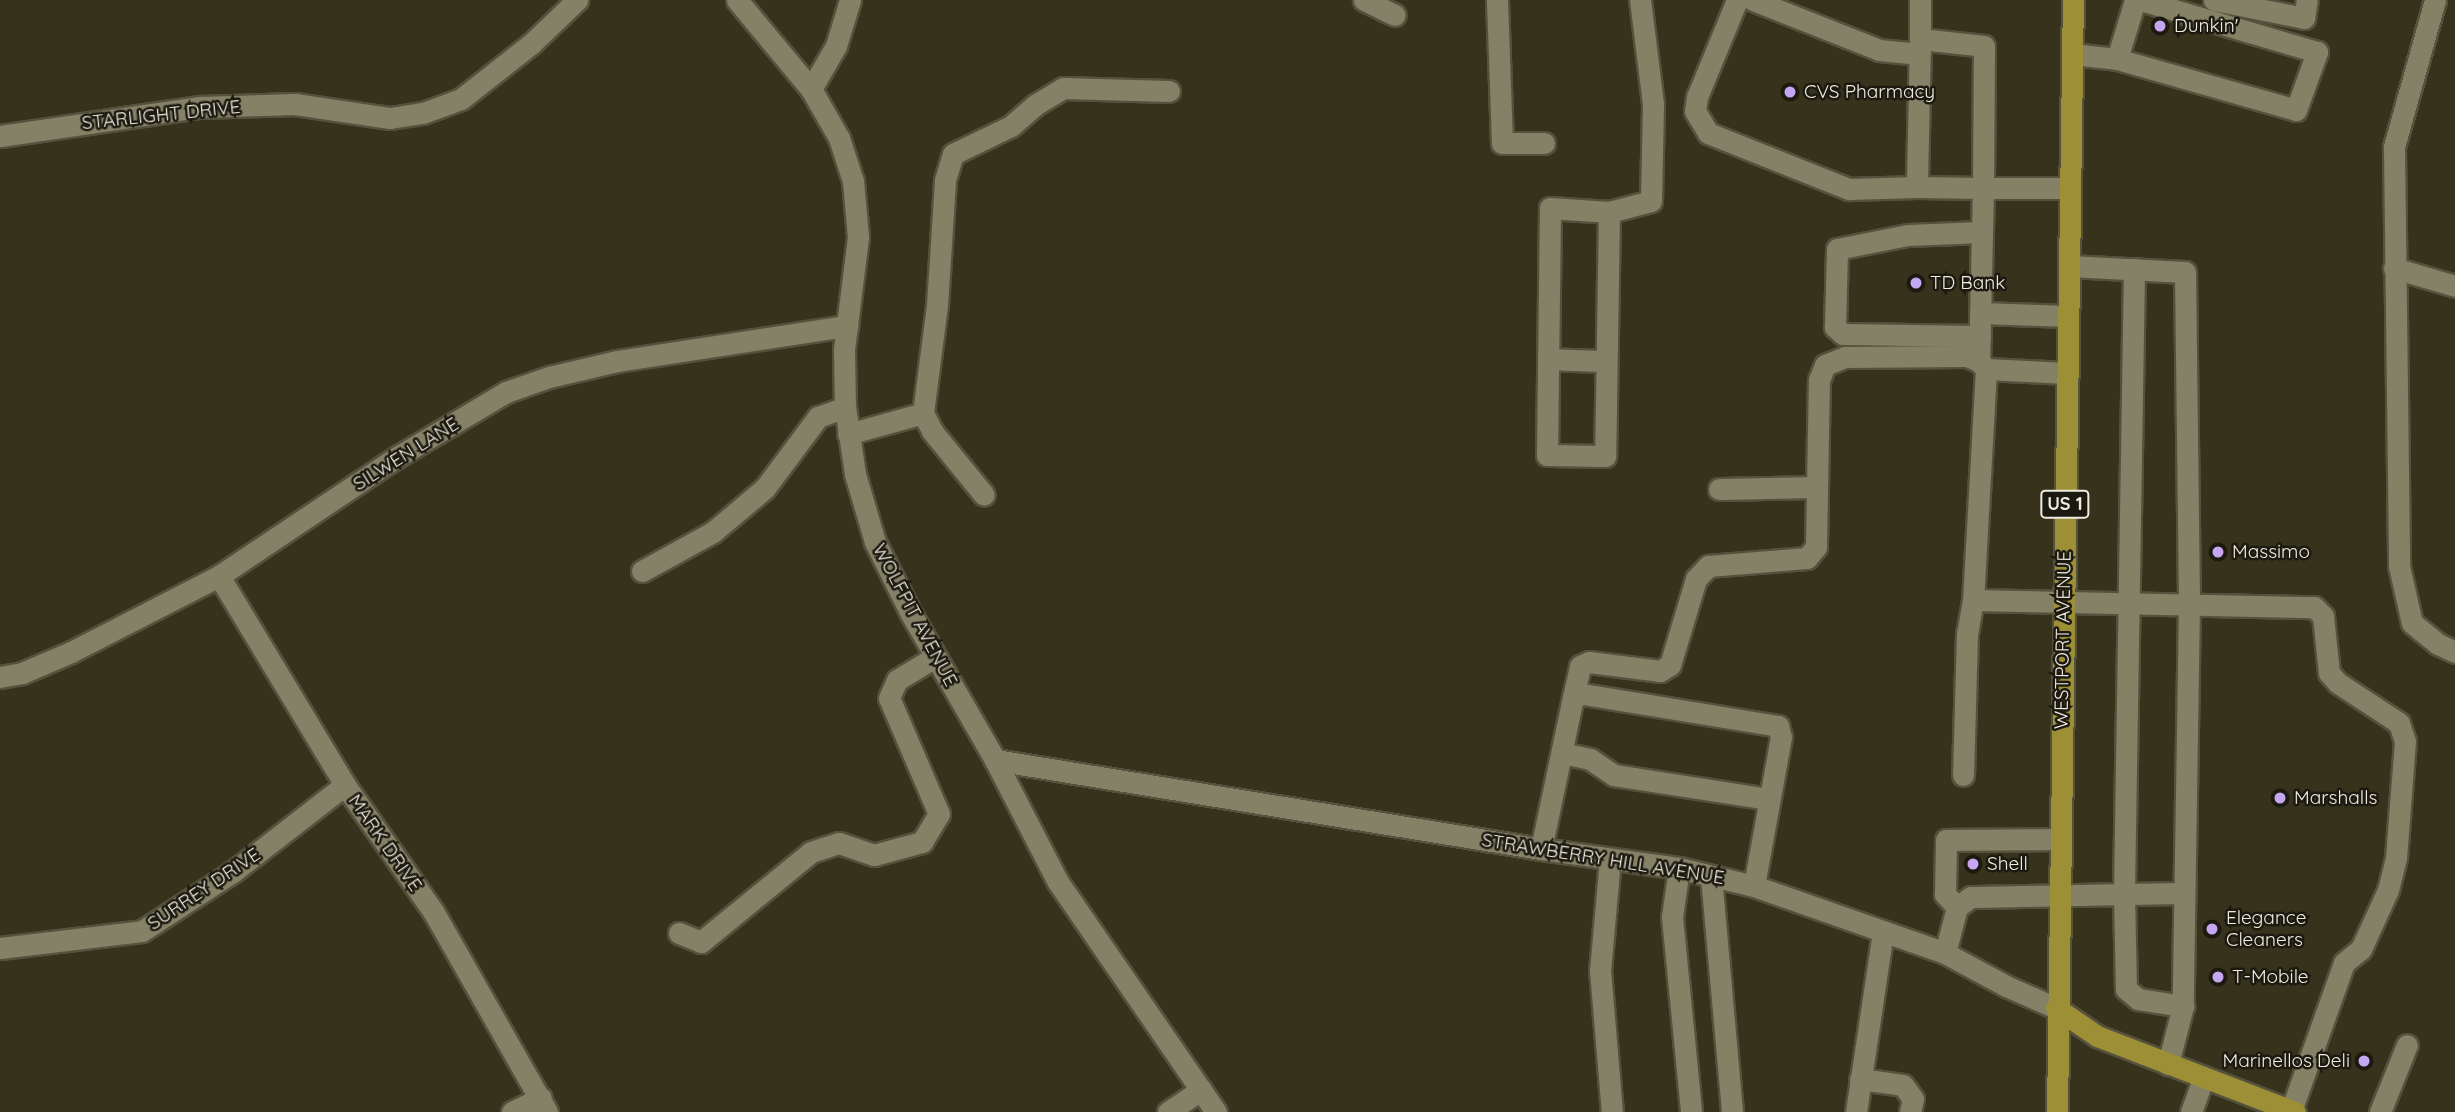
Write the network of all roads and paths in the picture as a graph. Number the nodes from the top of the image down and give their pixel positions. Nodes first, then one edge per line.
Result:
1 (577, 0) edge
2 (737, 0) edge
3 (850, 0) edge
4 (1364, 0) edge
5 (1497, 0) edge
6 (1640, 0) edge
7 (1737, 0) edge
8 (1753, 0) edge
9 (1920, 0) edge
10 (2073, 0) edge
11 (2138, 0) edge
12 (2214, 0) edge
13 (2307, 0) edge
14 (2435, 0) edge
15 (2245, 4) edge
16 (1395, 15) dead end
17 (1920, 47) junction
18 (2072, 54) junction
19 (2117, 59) junction
20 (811, 89) junction
21 (1169, 91) dead end
22 (0, 136) edge
23 (1544, 143) dead end
24 (1917, 187) junction
25 (1983, 188) junction
26 (2070, 188) junction
27 (1609, 212) junction
28 (1982, 232) junction
29 (2069, 266) junction
30 (2394, 268) junction
31 (2134, 269) junction
32 (2455, 286) edge
33 (1980, 313) junction
34 (2068, 316) junction
35 (847, 326) junction
36 (1980, 336) junction
37 (1548, 359) junction
38 (1606, 360) junction
39 (1982, 365) junction
40 (2067, 373) junction
41 (845, 407) junction
42 (923, 413) junction
43 (848, 434) junction
44 (1817, 487) junction
45 (1719, 489) dead end
46 (984, 495) dead end
47 (642, 571) dead end
48 (219, 576) junction
49 (1973, 600) junction
50 (2063, 601) junction
51 (2131, 603) junction
52 (2189, 604) junction
53 (2455, 652) edge
54 (935, 657) junction
55 (0, 677) edge
56 (1573, 697) junction
57 (1562, 753) junction
58 (995, 760) junction
59 (1963, 775) dead end
60 (345, 785) junction
61 (1769, 799) junction
62 (2059, 839) junction
63 (1541, 849) junction
64 (1610, 859) junction
65 (1679, 868) junction
66 (1711, 876) junction
67 (1754, 886) junction
68 (2183, 893) junction
69 (2124, 895) junction
70 (2058, 897) junction
71 (1957, 906) junction
72 (1884, 931) junction
73 (678, 933) dead end
74 (0, 948) edge
75 (1945, 953) junction
76 (2183, 1006) junction
77 (2056, 1007) junction
78 (2407, 1045) dead end
79 (2168, 1064) junction
80 (2204, 1077) junction
81 (1860, 1079) junction
82 (1201, 1090) junction
83 (544, 1105) edge
84 (2293, 1111) edge
85 (512, 1112) edge
86 (1168, 1112) edge
87 (1216, 1112) edge
88 (1612, 1112) edge
89 (1691, 1112) edge
90 (1732, 1112) edge
91 (1856, 1112) edge
92 (1910, 1112) edge
93 (2057, 1112) edge
94 (2190, 1112) edge
95 (2380, 1112) edge

1 - 22 street, STARLIGHT DRIVE
2 - 20 street, WOLFPIT AVENUE
3 - 20 street
4 - 16 street
5 - 23 street
6 - 27 street
7 - 24 street
8 - 17 street
9 - 17 street
10 - 18 main road, WESTPORT AVENUE / US 1
11 - 19 street
11 - 19 street
12 - 15 street
13 - 15 street
14 - 30 street
17 - 24 street
17 - 25 street
18 - 19 street
18 - 26 main road, WESTPORT AVENUE / US 1
20 - 35 street, WOLFPIT AVENUE
21 - 42 street
24 - 25 street
25 - 26 street
25 - 28 street
26 - 29 main road, WESTPORT AVENUE / US 1
27 - 37 street
27 - 38 street
28 - 33 street
28 - 36 street
29 - 31 street
29 - 34 main road, WESTPORT AVENUE / US 1
30 - 32 street
30 - 53 street
31 - 51 street
31 - 52 street
33 - 34 street
33 - 36 street
34 - 40 main road, WESTPORT AVENUE / US 1
35 - 41 street, WOLFPIT AVENUE
35 - 48 street, SILWEN LANE
36 - 39 street
37 - 38 street
37 - 38 street
39 - 40 street
39 - 44 street
39 - 49 street
40 - 50 main road, WESTPORT AVENUE / US 1
41 - 43 street, WOLFPIT AVENUE
41 - 47 street
42 - 43 street
42 - 46 street
43 - 54 street, WOLFPIT AVENUE
44 - 45 street
44 - 56 street
48 - 55 street, SILWEN LANE
48 - 60 street, MARK DRIVE
49 - 50 street
49 - 59 street
50 - 51 street
50 - 62 main road, WESTPORT AVENUE / US 1
51 - 52 street
51 - 69 street
52 - 68 street
52 - 84 street
54 - 58 street, WOLFPIT AVENUE
54 - 73 street
56 - 57 street
56 - 61 street
57 - 61 street
57 - 63 street
58 - 63 street, STRAWBERRY HILL AVENUE
58 - 82 street, WOLFPIT AVENUE
60 - 74 street, SURREY DRIVE
60 - 83 street, MARK DRIVE
61 - 67 street
62 - 70 main road, WESTPORT AVENUE / US 1
62 - 71 street
63 - 64 street, STRAWBERRY HILL AVENUE
64 - 65 street, STRAWBERRY HILL AVENUE
64 - 88 street
65 - 66 street, STRAWBERRY HILL AVENUE
65 - 89 street
66 - 67 street, STRAWBERRY HILL AVENUE
66 - 90 street
67 - 72 street, STRAWBERRY HILL AVENUE
68 - 69 street
68 - 76 street
69 - 70 street
69 - 76 street
70 - 71 street
70 - 77 main road, WESTPORT AVENUE / US 1
71 - 75 street
72 - 75 street, STRAWBERRY HILL AVENUE
72 - 81 street
75 - 77 street, STRAWBERRY HILL AVENUE
76 - 79 street
77 - 79 main road, STRAWBERRY HILL AVENUE
77 - 93 main road, WESTPORT AVENUE / US 1
78 - 95 street
79 - 80 main road, STRAWBERRY HILL AVENUE
80 - 84 main road, STRAWBERRY HILL AVENUE
80 - 94 street
81 - 91 street
81 - 92 street
82 - 86 street
82 - 87 street, WOLFPIT AVENUE
83 - 85 street

